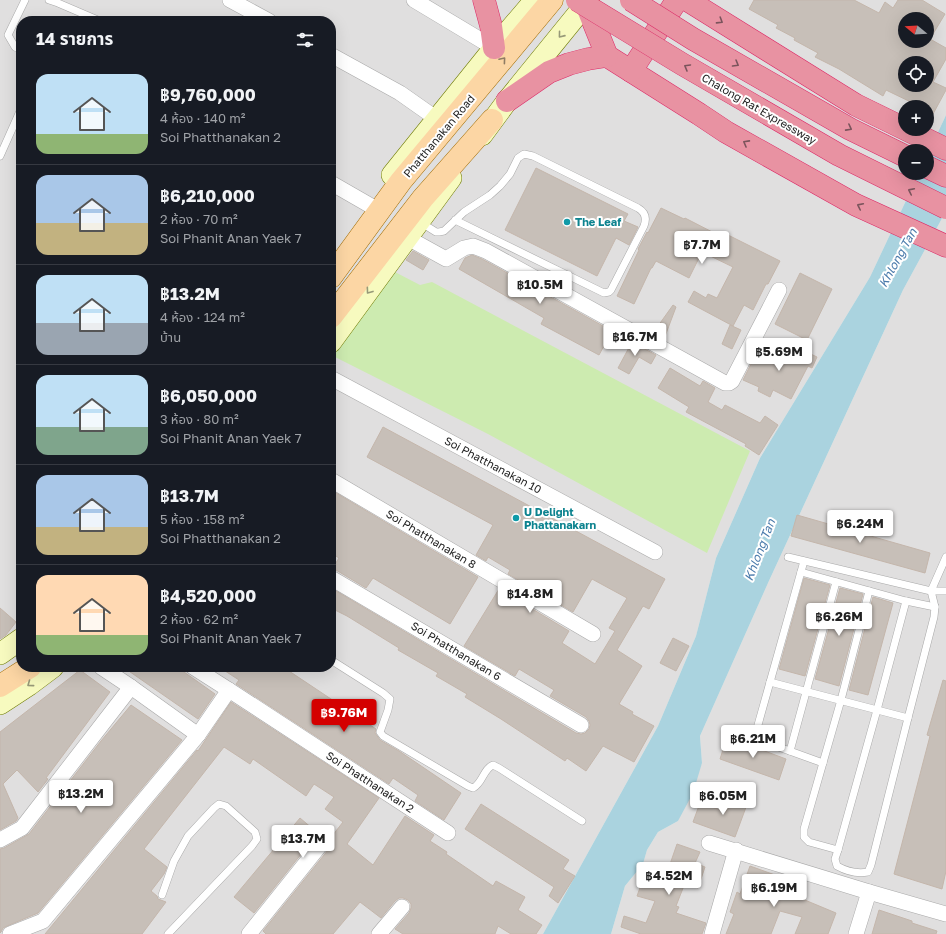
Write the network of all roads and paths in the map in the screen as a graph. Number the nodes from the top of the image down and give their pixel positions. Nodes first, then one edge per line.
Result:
1 (25, 0) edge
2 (49, 0) edge
3 (230, 0) edge
4 (414, 0) edge
5 (484, 0) edge
6 (535, 0) edge
7 (552, 0) edge
8 (631, 0) edge
9 (677, 0) edge
10 (687, 0) edge
11 (588, 1) edge
12 (17, 16) edge
13 (88, 16) edge
14 (259, 16) edge
15 (16, 19) edge
16 (16, 48) edge
17 (494, 48) junction
18 (607, 56) junction
19 (336, 58) edge
20 (632, 71) junction
21 (507, 101) junction
22 (437, 119) junction
23 (16, 120) edge
24 (492, 120) junction
25 (946, 149) edge
26 (898, 153) edge
27 (0, 156) edge
28 (934, 170) edge
29 (946, 176) edge
30 (336, 186) edge
31 (371, 206) junction
32 (946, 208) edge
33 (455, 220) junction
34 (414, 230) junction
35 (946, 246) edge
36 (336, 253) edge
37 (336, 270) edge
38 (779, 290) dead end
39 (336, 311) edge
40 (336, 335) edge
41 (336, 381) edge
42 (336, 483) edge
43 (655, 552) dead end
44 (788, 557) dead end
45 (946, 557) edge
46 (804, 561) junction
47 (801, 572) junction
48 (336, 581) edge
49 (836, 582) junction
50 (869, 591) junction
51 (932, 591) junction
52 (946, 591) edge
53 (906, 601) junction
54 (935, 607) junction
55 (593, 634) dead end
56 (16, 643) edge
57 (0, 654) edge
58 (16, 659) edge
59 (336, 663) edge
60 (0, 669) edge
61 (26, 672) edge
62 (46, 672) edge
63 (108, 672) edge
64 (200, 672) edge
65 (770, 682) junction
66 (131, 687) junction
67 (229, 690) junction
68 (806, 691) junction
69 (2, 699) edge
70 (841, 700) junction
71 (877, 710) junction
72 (908, 718) junction
73 (581, 725) dead end
74 (198, 735) junction
75 (790, 751) junction
76 (823, 763) junction
77 (582, 821) dead end
78 (448, 833) dead end
79 (0, 840) edge
80 (709, 842) dead end
81 (321, 844) dead end
82 (736, 850) junction
83 (838, 850) junction
84 (869, 892) junction
85 (162, 895) dead end
86 (402, 907) dead end
87 (946, 914) edge
88 (10, 934) edge
89 (168, 934) edge
90 (249, 934) edge
91 (379, 934) edge
92 (712, 934) edge
93 (856, 934) edge

1 - 12 lane
2 - 13 lane
3 - 14 street
4 - 17 street
5 - 17 highway
6 - 17 main road, Phatthanakan Road
37 -> 7 main road, Phatthanakan Road
8 -> 26 highway, bridge
9 - 20 highway
10 -> 25 highway
11 - 18 highway
11 -> 21 main road
32 -> 11 highway, Chalong Rat Expressway, bridge
15 - 16 lane
17 - 22 main road, Phatthanakan Road
18 - 20 highway
18 - 21 highway
19 - 22 street
35 -> 20 highway
21 - 24 main road
22 - 31 main road, Phatthanakan Road
23 - 27 lane
24 - 34 main road
24 - 39 main road
28 - 29 highway
30 - 31 street
31 - 36 main road, Phatthanakan Road
33 - 33 lane
33 - 34 lane
34 - 38 street
34 -> 40 main road
41 - 43 street, Soi Phatthanakan 10
42 - 55 street, Soi Phatthanakan 8
44 - 46 lane
45 - 51 lane
46 - 47 lane
46 - 51 lane
47 - 49 lane
47 - 65 lane
48 - 73 street, Soi Phatthanakan 6
49 - 50 lane
49 - 68 lane
50 - 53 lane
50 - 70 lane
51 - 52 lane
51 - 54 lane
53 - 54 lane
53 - 71 lane
54 - 72 lane
56 - 57 main road
58 - 60 main road
59 - 77 lane
61 - 69 main road
62 -> 69 main road
63 - 66 street
64 - 67 street, Soi Phatthanakan 2
65 - 68 lane
65 - 75 lane
66 - 74 street
66 - 79 street
67 - 74 street
67 - 78 street, Soi Phatthanakan 2
68 - 70 lane
68 - 75 lane
70 - 71 lane
70 - 76 lane
71 - 72 lane
71 - 83 lane
72 - 83 lane
74 - 88 street
75 - 76 lane
76 - 83 lane
80 - 82 street
81 - 90 street
82 - 84 street
82 - 92 street
84 - 87 street
84 - 93 street
85 - 89 lane
86 - 91 street

